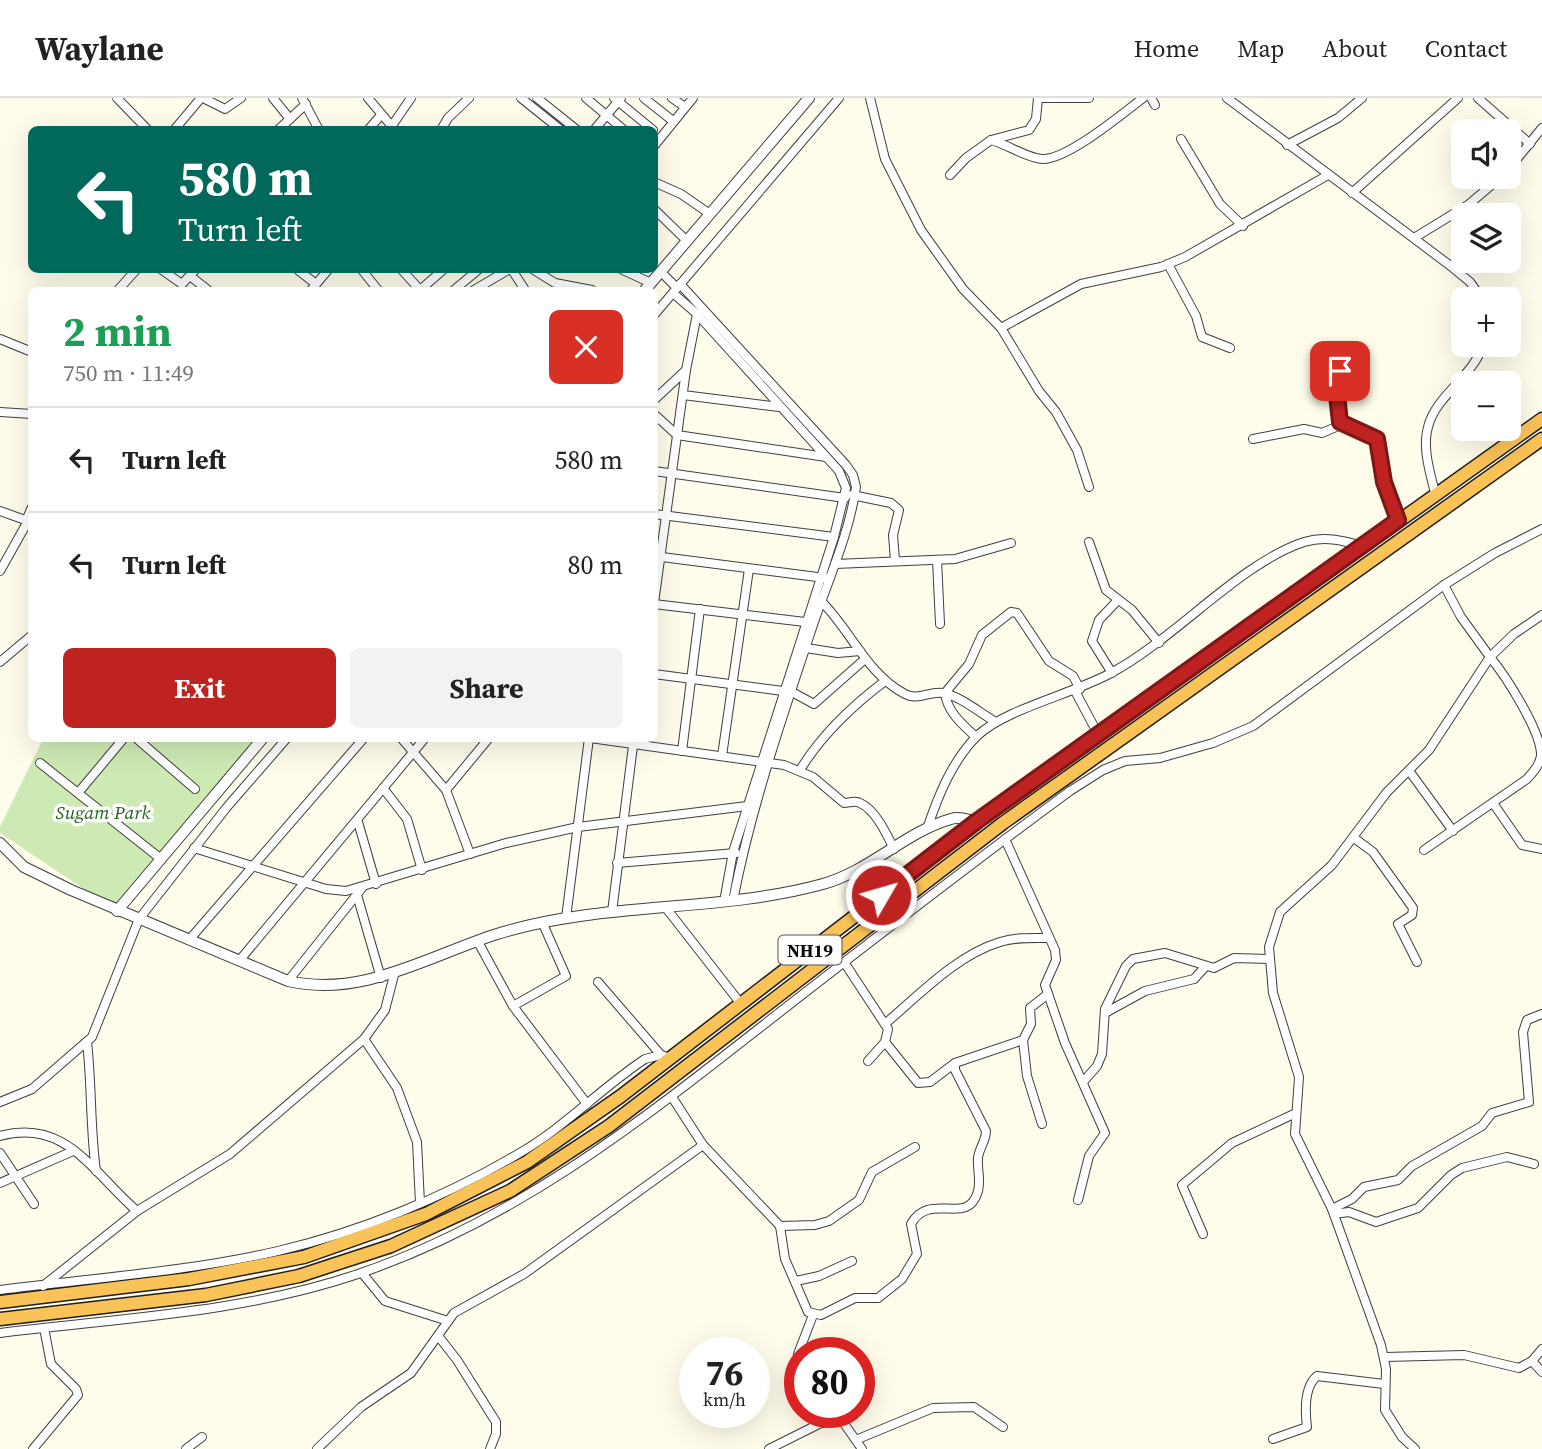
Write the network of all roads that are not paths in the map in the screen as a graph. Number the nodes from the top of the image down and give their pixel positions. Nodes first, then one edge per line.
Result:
1 (117, 98) edge
2 (202, 98) edge
3 (241, 98) edge
4 (273, 98) edge
5 (368, 98) edge
6 (411, 98) edge
7 (469, 98) edge
8 (521, 98) edge
9 (537, 98) edge
10 (586, 98) edge
11 (644, 98) edge
12 (672, 98) edge
13 (692, 98) edge
14 (809, 98) edge
15 (839, 98) edge
16 (870, 98) edge
17 (1041, 98) edge
18 (1089, 98) edge
19 (1143, 98) edge
20 (1227, 98) edge
21 (1362, 98) edge
22 (1458, 98) edge
23 (1478, 98) edge
24 (618, 99) edge
25 (304, 101) edge
26 (685, 107) junction
27 (381, 115) junction
28 (608, 116) junction
29 (290, 119) junction
30 (673, 121) junction
31 (144, 126) edge
32 (178, 126) edge
33 (282, 126) edge
34 (317, 126) edge
35 (371, 126) edge
36 (390, 126) edge
37 (394, 126) edge
38 (443, 126) edge
39 (556, 126) edge
40 (572, 126) edge
41 (598, 126) edge
42 (619, 126) edge
43 (649, 126) edge
44 (1542, 128) edge
45 (658, 131) edge
46 (1181, 139) dead end
47 (991, 140) junction
48 (1530, 144) junction
49 (1287, 145) junction
50 (1521, 155) edge
51 (950, 175) dead end
52 (1328, 175) junction
53 (658, 184) edge
54 (1487, 189) edge
55 (1352, 194) junction
56 (658, 213) edge
57 (710, 214) junction
58 (1243, 226) junction
59 (1414, 239) junction
60 (687, 241) junction
61 (1168, 264) junction
62 (661, 272) junction
63 (133, 273) edge
64 (166, 273) edge
65 (193, 273) edge
66 (301, 273) edge
67 (325, 273) edge
68 (364, 273) edge
69 (405, 273) edge
70 (440, 273) edge
71 (474, 273) edge
72 (505, 273) edge
73 (627, 273) edge
74 (547, 274) edge
75 (121, 287) edge
76 (205, 287) edge
77 (313, 287) edge
78 (376, 287) edge
79 (417, 287) edge
80 (423, 287) edge
81 (458, 287) edge
82 (479, 287) edge
83 (568, 287) edge
84 (648, 287) edge
85 (1474, 287) edge
86 (677, 288) junction
87 (658, 310) edge
88 (698, 314) junction
89 (1001, 328) junction
90 (0, 339) edge
91 (1230, 348) dead end
92 (28, 350) edge
93 (1477, 357) edge
94 (686, 370) junction
95 (1340, 371) dead end
96 (658, 396) edge
97 (683, 396) junction
98 (779, 407) junction
99 (0, 412) edge
100 (28, 414) edge
101 (658, 418) edge
102 (1542, 419) edge
103 (1340, 422) junction
104 (677, 435) junction
105 (1254, 439) dead end
106 (1542, 439) edge
107 (826, 457) junction
108 (658, 472) edge
109 (673, 475) junction
110 (1088, 486) dead end
111 (1435, 493) junction
112 (848, 496) junction
113 (0, 511) edge
114 (658, 515) edge
115 (666, 516) junction
116 (1398, 520) junction
117 (28, 522) edge
118 (28, 526) edge
119 (1542, 529) edge
120 (834, 537) junction
121 (1089, 542) dead end
122 (1011, 543) dead end
123 (1362, 546) junction
124 (658, 556) edge
125 (895, 560) junction
126 (937, 560) junction
127 (835, 565) junction
128 (748, 569) junction
129 (0, 570) edge
130 (825, 578) junction
131 (1444, 585) junction
132 (1118, 600) junction
133 (821, 602) junction
134 (658, 604) edge
135 (700, 609) junction
136 (744, 614) junction
137 (1542, 615) edge
138 (805, 622) junction
139 (940, 624) dead end
140 (28, 638) edge
141 (1159, 643) junction
142 (806, 648) junction
143 (863, 655) junction
144 (1490, 657) junction
145 (0, 662) edge
146 (1112, 673) junction
147 (658, 675) edge
148 (692, 680) junction
149 (885, 681) junction
150 (734, 684) junction
151 (1077, 690) junction
152 (788, 691) junction
153 (945, 693) junction
154 (996, 722) junction
155 (1099, 736) junction
156 (976, 737) junction
157 (121, 742) edge
158 (140, 742) edge
159 (260, 742) edge
160 (284, 742) edge
161 (361, 742) edge
162 (405, 742) edge
163 (422, 742) edge
164 (486, 742) edge
165 (589, 742) edge
166 (634, 742) edge
167 (639, 742) edge
168 (415, 751) junction
169 (682, 751) junction
170 (722, 756) junction
171 (765, 761) junction
172 (40, 763) dead end
173 (800, 770) junction
174 (1410, 772) junction
175 (383, 788) junction
176 (195, 789) dead end
177 (446, 790) junction
178 (78, 793) junction
179 (1493, 803) junction
180 (747, 806) junction
181 (623, 820) junction
182 (977, 821) junction
183 (358, 822) junction
184 (578, 827) junction
185 (927, 829) junction
186 (1453, 831) junction
187 (1005, 838) junction
188 (1354, 838) junction
189 (0, 843) edge
190 (194, 848) junction
191 (894, 849) junction
192 (1542, 849) edge
193 (1424, 850) dead end
194 (737, 853) junction
195 (470, 854) junction
196 (161, 859) junction
197 (617, 863) junction
198 (254, 866) junction
199 (422, 870) junction
200 (304, 883) junction
201 (376, 884) junction
202 (359, 892) junction
203 (729, 902) junction
204 (666, 908) junction
205 (117, 911) junction
206 (612, 912) junction
207 (566, 918) junction
208 (139, 919) junction
209 (543, 924) junction
210 (1049, 938) junction
211 (189, 940) junction
212 (478, 942) junction
213 (1269, 959) junction
214 (239, 961) junction
215 (844, 962) junction
216 (1417, 962) dead end
217 (1206, 966) junction
218 (394, 975) junction
219 (380, 978) junction
220 (288, 981) junction
221 (598, 982) dead end
222 (1048, 994) junction
223 (741, 1004) junction
224 (513, 1006) junction
225 (1105, 1013) junction
226 (1542, 1014) edge
227 (886, 1023) junction
228 (364, 1039) junction
229 (1023, 1040) junction
230 (87, 1042) junction
231 (886, 1042) junction
232 (666, 1056) junction
233 (868, 1061) dead end
234 (955, 1063) junction
235 (1083, 1082) junction
236 (672, 1097) junction
237 (0, 1102) edge
238 (587, 1104) junction
239 (1296, 1113) junction
240 (1042, 1124) dead end
241 (0, 1136) edge
242 (703, 1145) junction
243 (915, 1147) dead end
244 (73, 1151) junction
245 (0, 1153) edge
246 (1534, 1164) dead end
247 (96, 1172) junction
248 (15, 1176) junction
249 (0, 1183) edge
250 (1078, 1200) dead end
251 (420, 1203) junction
252 (34, 1204) dead end
253 (137, 1211) junction
254 (1333, 1212) junction
255 (780, 1226) junction
256 (1203, 1234) dead end
257 (852, 1261) dead end
258 (362, 1273) junction
259 (796, 1281) junction
260 (43, 1286) junction
261 (0, 1290) edge
262 (0, 1303) edge
263 (813, 1315) junction
264 (0, 1319) edge
265 (448, 1321) junction
266 (44, 1328) junction
267 (0, 1333) edge
268 (439, 1337) junction
269 (805, 1337) edge
270 (1542, 1349) edge
271 (1385, 1357) junction
272 (1532, 1361) junction
273 (1542, 1372) edge
274 (1384, 1384) junction
275 (1003, 1427) dead end
276 (811, 1428) edge
277 (849, 1428) edge
278 (202, 1437) dead end
279 (858, 1439) junction
280 (1273, 1439) dead end
281 (33, 1449) edge
282 (186, 1449) edge
283 (317, 1449) edge
284 (490, 1449) edge
285 (769, 1449) edge
286 (862, 1449) edge
287 (1415, 1449) edge

1 - 31 street
2 - 3 street
2 - 32 street
4 - 29 street
5 - 27 street
6 - 37 street
7 - 38 street
8 - 39 street
9 - 40 street
10 - 28 street
11 - 30 street
12 - 26 street
13 - 26 street
14 - 57 street
15 - 86 street
16 - 89 street
17 - 18 street
17 - 47 street
19 - 47 street
20 - 49 street
21 - 49 street
22 - 55 street
23 - 48 street
24 - 28 street
24 - 43 street
25 - 29 street
25 - 34 street
26 - 30 street
27 - 35 street
27 - 36 street
28 - 41 street
28 - 42 street
29 - 33 street
30 - 45 street
44 - 48 street
46 - 58 street
47 - 51 street
48 - 50 street
49 - 52 street
52 - 55 street
52 - 58 street
53 - 57 street
54 - 59 street
55 - 59 street
56 - 60 street
57 - 60 street
58 - 61 street
59 - 85 street
60 - 62 street
61 - 89 street
61 - 91 street
62 - 84 street
62 - 86 street
63 - 75 street
64 - 65 street
65 - 76 street
66 - 77 street
67 - 77 street
68 - 78 street
69 - 79 street
70 - 80 street
71 - 81 street
72 - 82 street
73 - 84 street
74 - 83 street
86 - 87 street
86 - 88 street
86 - 112 street
88 - 94 street
88 - 98 street
89 - 110 street
90 - 92 street
93 - 111 street
94 - 96 street
94 - 97 street
95 - 103 street
97 - 98 street
97 - 104 street
98 - 107 street
99 - 100 street
101 - 104 street
102 - 111 highway, NH19
103 - 105 street
103 - 116 street
104 - 107 street
104 - 109 street
106 - 264 highway, NH19
107 - 112 street
108 - 109 street
109 - 112 street
109 - 115 street
111 - 116 highway, NH19
112 - 120 street
112 - 125 street
112 - 127 street
113 - 117 street
114 - 115 street
115 - 120 street
115 - 124 street
116 - 123 highway, NH19
118 - 129 street
119 - 131 street
120 - 130 street
121 - 132 street
122 - 126 street
123 - 141 street
123 - 155 highway, NH19
124 - 128 street
125 - 126 street
125 - 127 street
126 - 139 street
127 - 130 street
128 - 130 street
128 - 136 street
130 - 133 street
130 - 138 street
131 - 144 street
131 - 187 street
132 - 141 street
132 - 146 street
133 - 142 street
133 - 143 street
134 - 135 street
135 - 136 street
135 - 148 street
136 - 138 street
136 - 150 street
137 - 144 street
138 - 152 street
140 - 145 street
141 - 146 street
142 - 143 street
142 - 152 street
143 - 149 street
143 - 152 street
144 - 174 street
144 - 179 street
146 - 151 street
147 - 148 street
148 - 150 street
148 - 169 street
149 - 153 street
149 - 173 street
150 - 152 street
150 - 170 street
151 - 153 street
151 - 154 street
151 - 155 street
152 - 171 street
153 - 154 street
153 - 156 street
154 - 156 street
155 - 182 highway, NH19
156 - 185 street
157 - 178 street
158 - 176 street
159 - 196 street
160 - 190 street
161 - 198 street
162 - 168 street
163 - 168 street
164 - 177 street
165 - 184 street
166 - 181 street
167 - 169 street
168 - 175 street
168 - 177 street
169 - 170 street
170 - 171 street
171 - 173 street
171 - 180 street
171 - 194 street
172 - 178 street
173 - 191 street
174 - 186 street
174 - 188 street
175 - 183 street
175 - 199 street
177 - 195 street
178 - 196 street
179 - 186 street
179 - 192 street
180 - 181 street
180 - 194 street
181 - 184 street
181 - 197 street
182 - 185 street
182 - 223 highway, NH19
183 - 200 street
183 - 201 street
184 - 195 street
184 - 207 street
185 - 191 street
186 - 193 street
187 - 210 street
187 - 215 street
188 - 213 street
188 - 216 street
189 - 205 street
190 - 198 street
190 - 208 street
191 - 203 street
194 - 197 street
194 - 203 street
195 - 199 street
196 - 205 street
197 - 206 street
198 - 200 street
198 - 211 street
199 - 201 street
200 - 202 street
200 - 214 street
201 - 202 street
202 - 219 street
202 - 220 street
203 - 204 street
204 - 206 street
204 - 223 street
205 - 208 street
206 - 207 street
207 - 209 street
208 - 211 street
208 - 230 street
209 - 212 street
209 - 224 street
210 - 222 street
210 - 227 street
211 - 214 street
212 - 218 street
212 - 224 street
213 - 217 street
213 - 239 street
214 - 220 street
215 - 227 street
215 - 236 street
217 - 225 street
217 - 225 street
218 - 219 street
218 - 228 street
219 - 220 street
221 - 232 street
222 - 229 street
222 - 235 street
223 - 232 highway, NH19
224 - 238 street
225 - 235 street
226 - 254 street
227 - 231 street
228 - 251 street
228 - 253 street
229 - 234 street
229 - 240 street
230 - 237 street
230 - 247 street
231 - 233 street
231 - 234 street
232 - 238 street
232 - 262 highway, NH19
234 - 263 street
235 - 250 street
236 - 242 street
236 - 258 street
238 - 251 street
239 - 254 street
239 - 256 street
241 - 244 street
242 - 255 street
242 - 265 street
243 - 255 street
244 - 247 street
244 - 248 street
245 - 248 street
246 - 254 street
247 - 253 street
248 - 249 street
248 - 252 street
251 - 260 street
253 - 260 street
254 - 271 street
255 - 259 street
257 - 259 street
258 - 265 street
258 - 266 street
259 - 263 street
260 - 261 street
263 - 269 street
265 - 268 street
266 - 267 street
266 - 281 street
268 - 283 street
268 - 284 street
270 - 272 street
271 - 272 street
271 - 274 street
272 - 273 street
274 - 280 street
274 - 287 street
275 - 279 street
276 - 285 street
277 - 279 street
278 - 282 street
279 - 286 street

